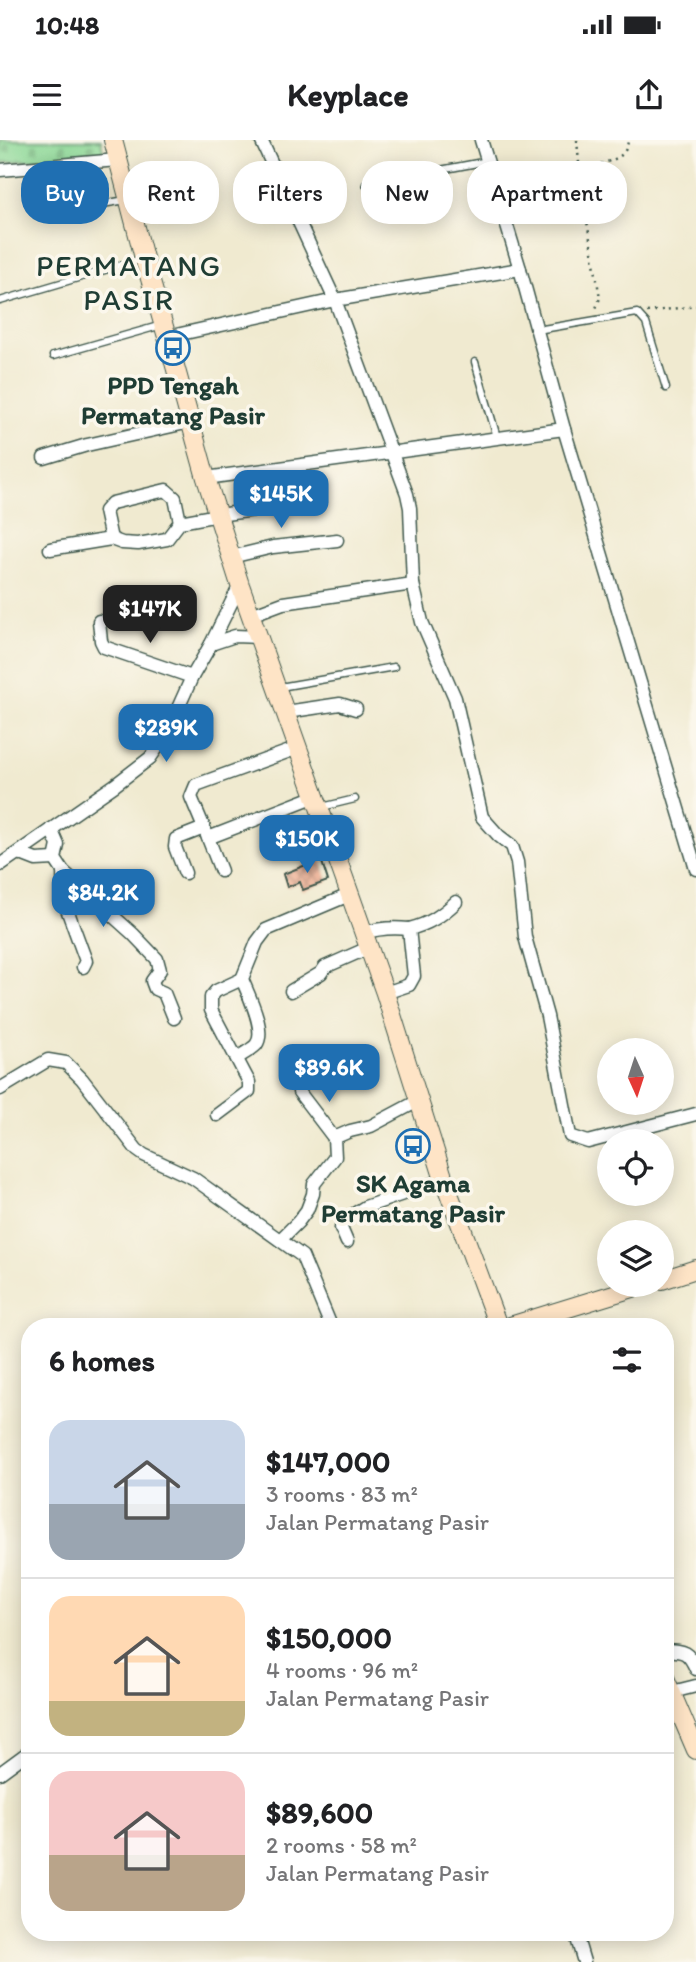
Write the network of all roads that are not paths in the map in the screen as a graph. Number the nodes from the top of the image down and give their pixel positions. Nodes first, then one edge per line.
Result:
1 (113, 140) edge
2 (261, 140) edge
3 (481, 140) edge
4 (118, 160) junction
5 (488, 161) edge
6 (0, 170) edge
7 (123, 180) edge
8 (135, 224) edge
9 (507, 224) edge
10 (144, 258) junction
11 (520, 269) junction
12 (335, 300) junction
13 (0, 301) edge
14 (166, 330) junction
15 (537, 330) junction
16 (53, 356) dead end
17 (475, 362) dead end
18 (666, 388) dead end
19 (190, 422) junction
20 (564, 429) junction
21 (497, 438) junction
22 (391, 452) junction
23 (44, 458) dead end
24 (206, 478) junction
25 (292, 505) dead end
26 (218, 515) junction
27 (180, 523) junction
28 (111, 539) junction
29 (337, 540) dead end
30 (50, 549) dead end
31 (231, 556) junction
32 (413, 584) junction
33 (240, 585) junction
34 (251, 615) junction
35 (99, 621) dead end
36 (259, 637) junction
37 (211, 644) junction
38 (394, 667) dead end
39 (192, 677) junction
40 (278, 687) junction
41 (356, 709) dead end
42 (286, 712) junction
43 (298, 748) junction
44 (355, 799) dead end
45 (318, 802) junction
46 (51, 829) junction
47 (206, 833) junction
48 (18, 853) junction
49 (55, 859) junction
50 (0, 865) edge
51 (696, 869) edge
52 (63, 871) junction
53 (221, 871) dead end
54 (185, 873) dead end
55 (349, 895) junction
56 (456, 902) dead end
57 (409, 929) junction
58 (365, 940) junction
59 (83, 967) dead end
60 (242, 979) junction
61 (291, 991) dead end
62 (385, 993) junction
63 (174, 1018) dead end
64 (237, 1058) junction
65 (0, 1089) edge
66 (299, 1092) dead end
67 (418, 1101) junction
68 (696, 1114) edge
69 (217, 1115) dead end
70 (334, 1138) junction
71 (444, 1180) junction
72 (280, 1240) junction
73 (347, 1242) dead end
74 (696, 1269) edge
75 (674, 1276) edge
76 (604, 1297) edge
77 (328, 1318) edge
78 (495, 1318) edge
79 (536, 1318) edge
80 (674, 1650) edge
81 (696, 1669) edge
82 (674, 1685) edge
83 (696, 1686) edge
84 (674, 1697) edge
85 (696, 1750) edge
86 (21, 1758) edge
87 (0, 1773) edge
88 (578, 1941) edge
89 (584, 1962) edge

1 - 4 main road
2 - 12 street
3 - 5 street
4 - 6 street
4 - 7 main road
8 - 10 main road
9 - 11 street
10 - 13 lane
10 - 14 main road
11 - 12 street
11 - 15 street
12 - 14 street
12 - 22 street
14 - 16 lane
14 - 19 main road
15 - 18 lane
15 - 20 street
17 - 21 lane
19 - 23 street
19 - 24 main road
20 - 21 street
20 - 51 street
21 - 22 street
22 - 24 street
22 - 32 street
24 - 26 main road
25 - 26 street
26 - 27 street
26 - 31 main road
27 - 28 street
27 - 28 street
28 - 30 street
29 - 31 street
31 - 33 main road
32 - 34 street
32 - 68 street
33 - 34 main road
33 - 37 street
34 - 36 main road
35 - 39 street
36 - 37 street
36 - 40 main road
37 - 39 street
38 - 40 lane
39 - 46 street
40 - 42 main road
41 - 42 street
42 - 43 main road
43 - 45 main road
43 - 47 street
44 - 45 lane
45 - 47 street
45 - 55 main road
46 - 48 street
46 - 49 street
47 - 53 street
47 - 54 street
48 - 49 street
48 - 50 street
49 - 52 street
52 - 59 street
52 - 63 street
55 - 58 main road
55 - 60 street
56 - 57 street
57 - 58 street
57 - 62 street
58 - 61 street
58 - 62 main road
60 - 64 street
60 - 64 street
62 - 67 main road
64 - 69 street
65 - 72 street
66 - 70 street
67 - 70 street
67 - 71 main road
70 - 72 street
71 - 73 street
71 - 78 main road
72 - 77 street
74 - 75 main road
76 - 79 main road
80 - 81 street
82 - 83 street
84 - 85 main road
86 - 87 street
88 - 89 street

